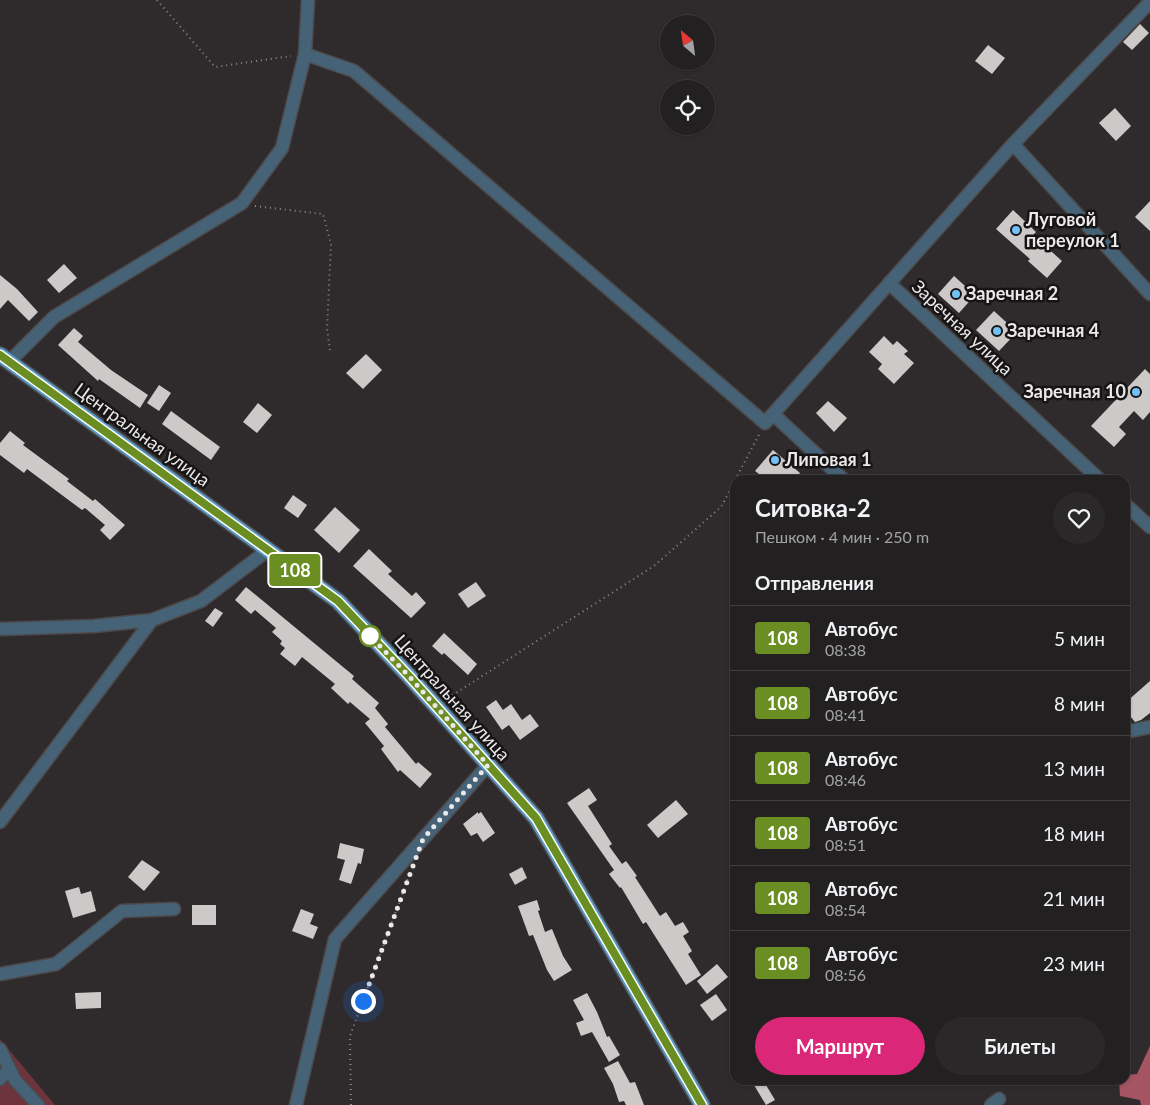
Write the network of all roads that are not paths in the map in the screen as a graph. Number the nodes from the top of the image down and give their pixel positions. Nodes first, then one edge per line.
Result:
1 (308, 0) edge
2 (1150, 2) edge
3 (305, 54) junction
4 (1013, 144) junction
5 (889, 284) junction
6 (1150, 294) edge
7 (5, 358) edge
8 (769, 419) junction
9 (838, 475) edge
10 (1095, 475) edge
11 (1130, 509) edge
12 (1150, 527) edge
13 (268, 550) junction
14 (152, 620) junction
15 (0, 629) edge
16 (1150, 727) edge
17 (1130, 731) edge
18 (488, 765) junction
19 (0, 822) edge
20 (174, 909) dead end
21 (0, 974) edge
22 (0, 1049) edge
23 (9, 1069) junction
24 (0, 1079) edge
25 (38, 1105) edge
26 (296, 1105) edge
27 (702, 1105) edge

1 - 3 street
2 - 4 street
3 - 7 street
3 - 8 street
4 - 5 street
4 - 6 street
5 - 8 street
5 - 10 street, Заречная улица
7 - 13 main road, Центральная улица
8 - 9 street
11 - 12 street
13 - 14 street
13 - 18 main road, Центральная улица
14 - 15 street
14 - 19 street
16 - 17 street
18 - 26 street
18 - 27 main road, Центральная улица
20 - 21 street
22 - 23 street
23 - 24 street
23 - 25 street

